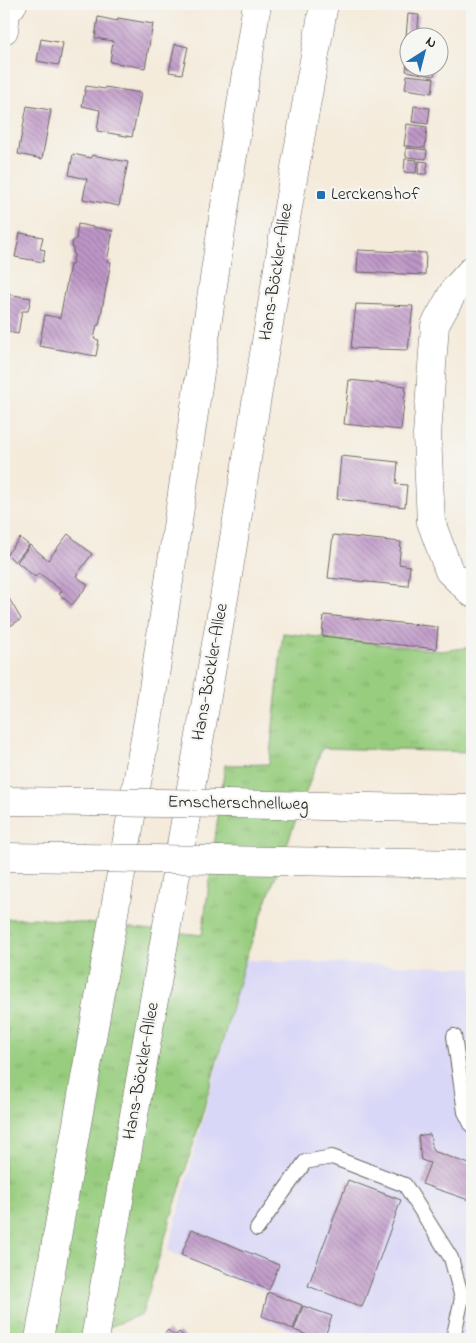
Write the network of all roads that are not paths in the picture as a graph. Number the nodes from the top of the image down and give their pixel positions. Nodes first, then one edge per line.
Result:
1 (13, 4) edge
2 (257, 4) edge
3 (324, 4) edge
4 (4, 30) edge
5 (472, 270) edge
6 (472, 593) edge
7 (4, 801) edge
8 (472, 809) edge
9 (4, 857) edge
10 (472, 864) edge
11 (454, 1036) dead end
12 (472, 1126) edge
13 (257, 1229) dead end
14 (39, 1339) edge
15 (95, 1339) edge
16 (453, 1339) edge

1 - 4 main road
2 - 14 main road
3 - 15 main road, Hans-Böckler-Allee
5 - 6 main road
7 - 8 main road, Emscherschnellweg, bridge
9 - 10 main road, bridge
11 - 12 lane
13 - 16 lane

